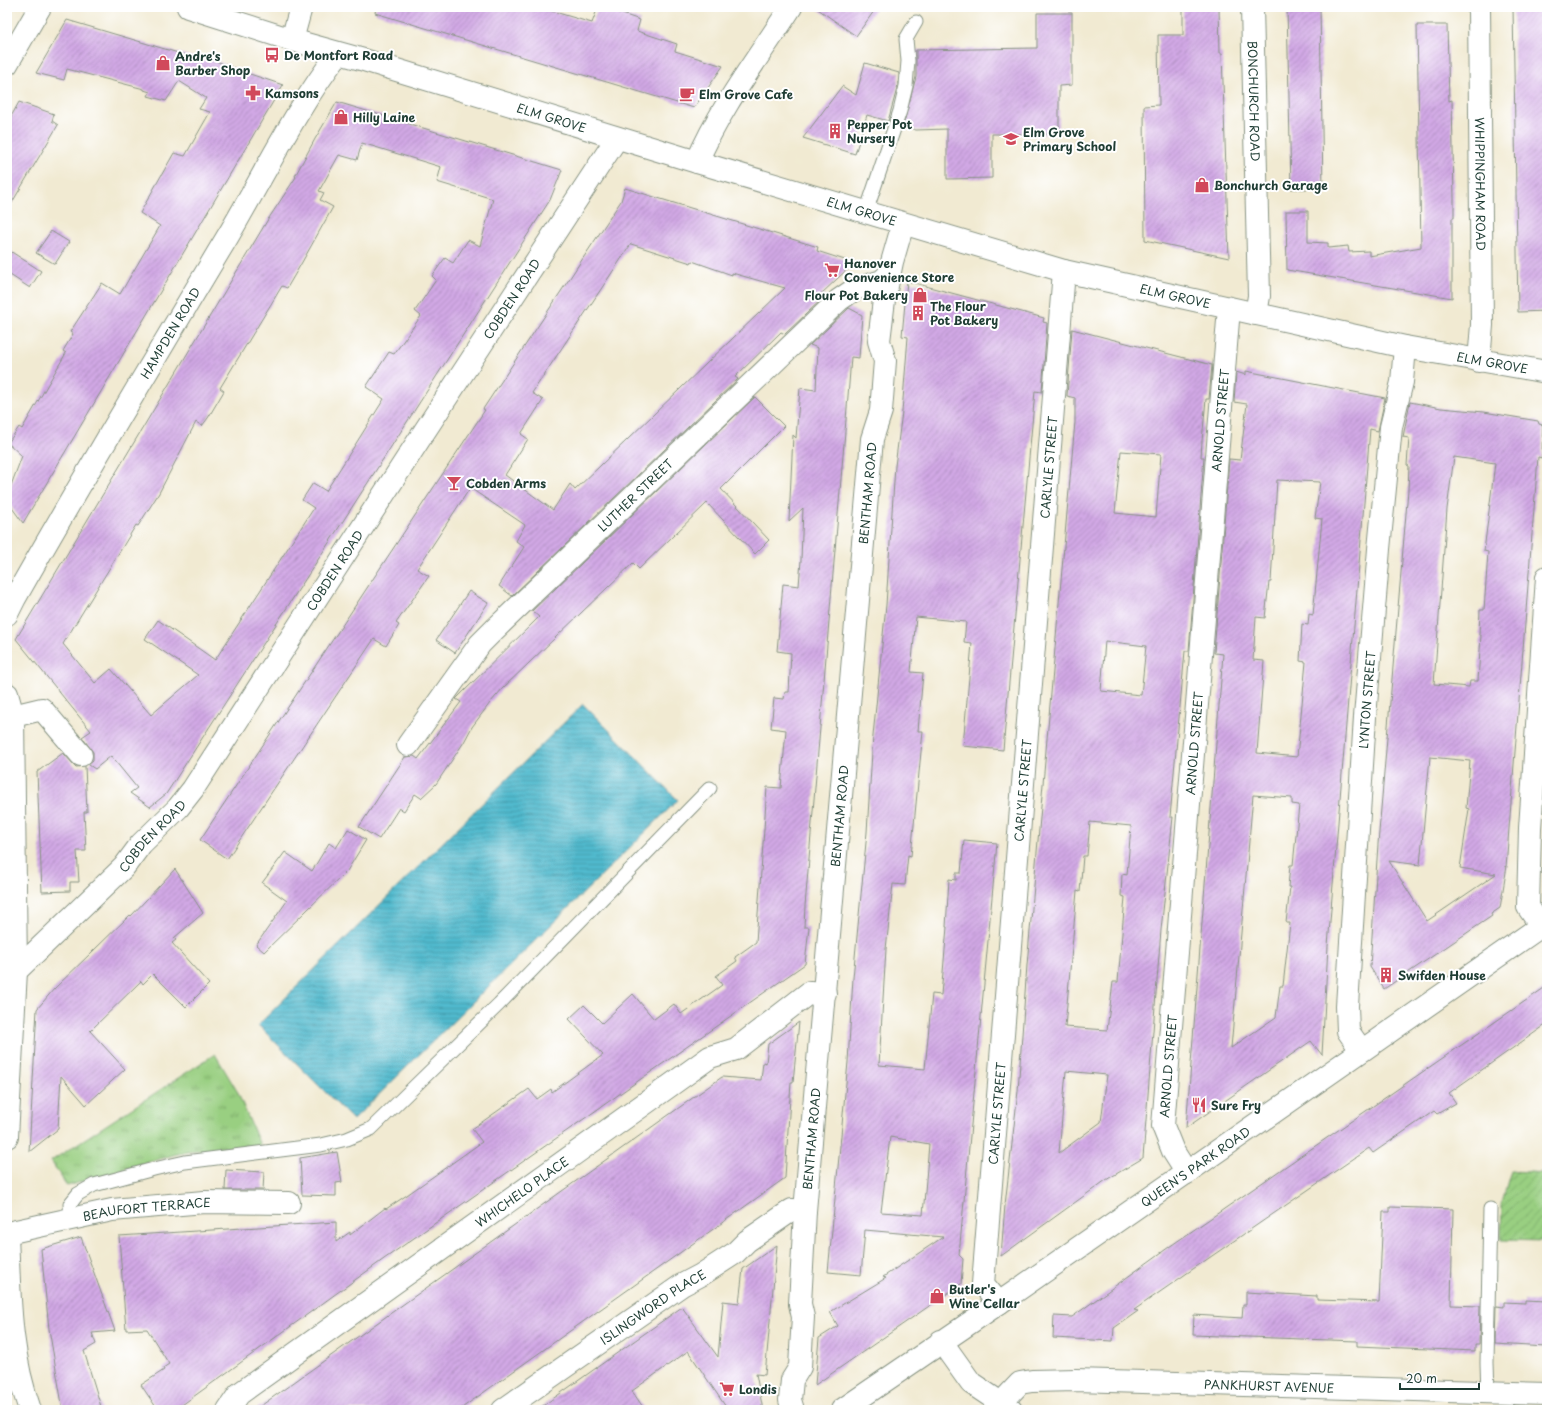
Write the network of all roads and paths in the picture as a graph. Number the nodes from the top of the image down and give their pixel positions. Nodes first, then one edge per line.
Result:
1 (40, 7) edge
2 (188, 7) edge
3 (301, 7) edge
4 (792, 7) edge
5 (1252, 7) edge
6 (1479, 7) edge
7 (916, 22) dead end
8 (292, 40) junction
9 (338, 54) junction
10 (7, 64) edge
11 (617, 138) junction
12 (697, 162) junction
13 (866, 212) junction
14 (903, 224) junction
15 (1064, 271) junction
16 (889, 274) junction
17 (1229, 308) junction
18 (1256, 314) junction
19 (1405, 346) junction
20 (1479, 360) junction
21 (1547, 372) edge
22 (1547, 577) edge
23 (7, 614) edge
24 (7, 694) edge
25 (14, 716) junction
26 (408, 745) dead end
27 (80, 755) dead end
28 (710, 788) dead end
29 (12, 868) edge
30 (1544, 924) edge
31 (16, 971) junction
32 (825, 993) junction
33 (1361, 1050) junction
34 (9, 1068) edge
35 (7, 1137) edge
36 (1187, 1173) junction
37 (289, 1204) dead end
38 (1490, 1210) dead end
39 (805, 1211) junction
40 (71, 1218) junction
41 (7, 1233) edge
42 (7, 1236) edge
43 (999, 1303) junction
44 (941, 1341) junction
45 (1488, 1393) junction
46 (1547, 1394) edge
47 (1006, 1407) edge
48 (30, 1410) edge
49 (228, 1410) edge
50 (503, 1410) edge
51 (793, 1410) edge
52 (842, 1410) edge

1 - 10 street
2 - 8 street, ELM GROVE
3 - 8 street
4 - 12 street
5 - 18 street, BONCHURCH ROAD
6 - 20 street, WHIPPINGHAM ROAD
7 - 13 lane
8 - 9 street, ELM GROVE
9 - 11 street, ELM GROVE
9 - 23 street, HAMPDEN ROAD
11 - 12 street, ELM GROVE
11 - 31 street, COBDEN ROAD
12 - 13 street, ELM GROVE
13 - 14 street, ELM GROVE
14 - 15 street, ELM GROVE
14 - 16 street, BENTHAM ROAD
15 - 17 street, ELM GROVE
15 - 43 street, CARLYLE STREET
16 - 26 street, LUTHER STREET
16 - 32 street, BENTHAM ROAD
17 - 18 street, ELM GROVE
17 - 36 street, ARNOLD STREET
18 - 19 street, ELM GROVE
19 - 20 street, ELM GROVE
19 - 33 street, LYNTON STREET
20 - 21 street, ELM GROVE
22 - 30 street
24 - 25 street
25 - 27 street
25 - 29 street
28 - 40 lane
29 - 31 street
30 - 33 street, QUEEN'S PARK ROAD
31 - 34 street
32 - 39 street, BENTHAM ROAD
32 - 49 street, WHICHELO PLACE
33 - 36 street, QUEEN'S PARK ROAD
34 - 35 street
36 - 43 street, QUEEN'S PARK ROAD
37 - 40 street, BEAUFORT TERRACE
38 - 45 lane
39 - 50 street, ISLINGWORD PLACE
39 - 51 street, BENTHAM ROAD
40 - 41 street, BEAUFORT TERRACE
42 - 48 street
43 - 44 street, QUEEN'S PARK ROAD
44 - 47 street
44 - 52 street, QUEEN'S PARK ROAD
45 - 46 street, PANKHURST AVENUE
45 - 47 street, PANKHURST AVENUE

